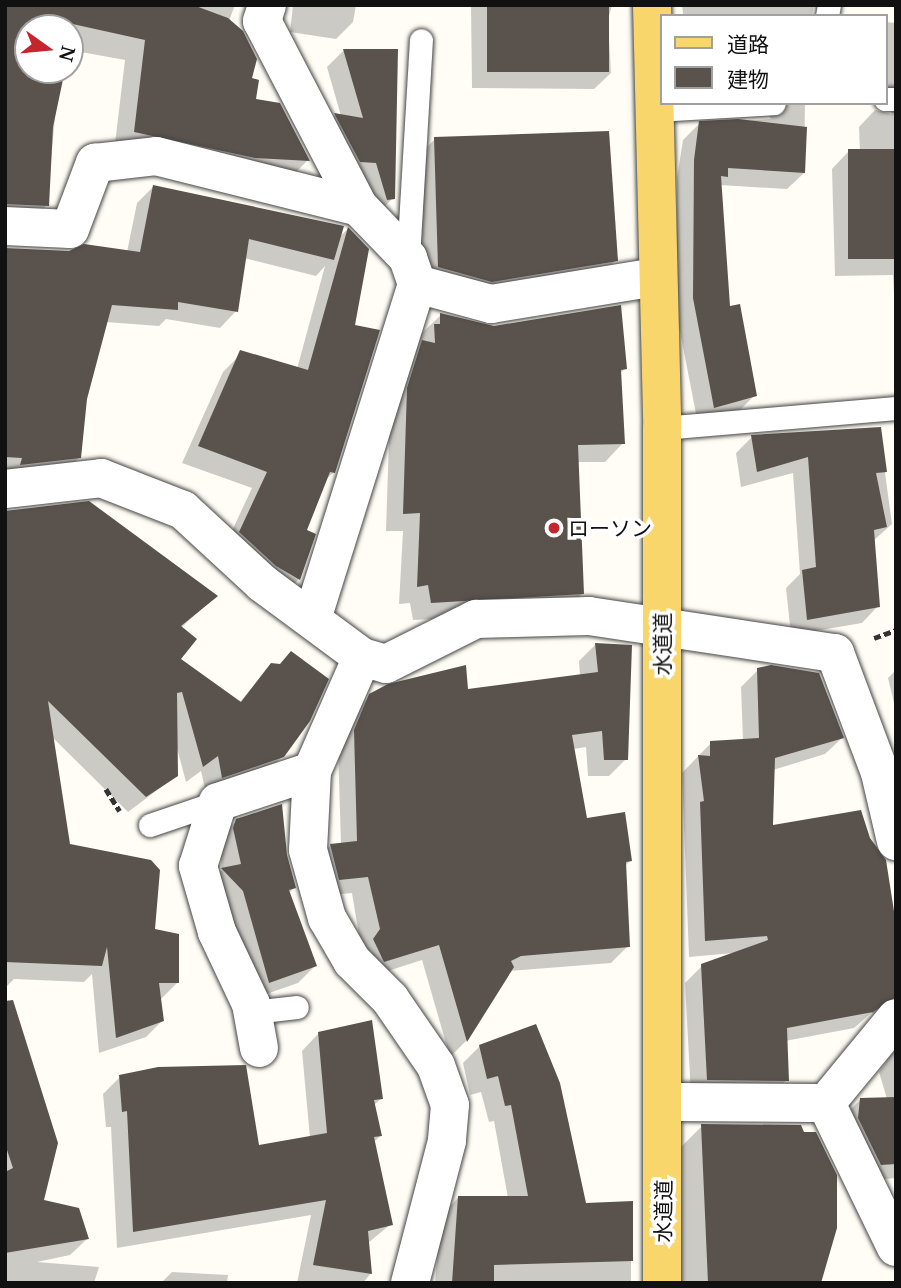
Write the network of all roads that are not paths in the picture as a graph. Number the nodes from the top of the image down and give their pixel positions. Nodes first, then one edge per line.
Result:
1 (267, 5) edge
2 (652, 5) edge
3 (421, 40) dead end
4 (740, 105) edge
5 (654, 110) junction
6 (359, 207) junction
7 (5, 226) edge
8 (412, 271) junction
9 (656, 277) junction
10 (896, 408) edge
11 (662, 428) junction
12 (5, 489) edge
13 (312, 619) junction
14 (662, 626) junction
15 (362, 657) junction
16 (312, 771) junction
17 (218, 802) junction
18 (150, 825) dead end
19 (896, 841) edge
20 (297, 1007) dead end
21 (896, 1018) edge
22 (256, 1030) joint
23 (664, 1102) junction
24 (826, 1103) junction
25 (896, 1247) edge
26 (410, 1283) edge
27 (662, 1283) edge

1 - 6 street
2 - 5 main road, 水道道
3 - 8 lane
4 - 5 lane
5 - 9 main road, 水道道
6 - 7 street
6 - 8 street
8 - 9 street
8 - 13 street
9 - 11 main road, 水道道
10 - 11 lane
11 - 14 main road, 水道道
12 - 13 street
13 - 15 street
14 - 15 street
14 - 19 street
14 - 23 main road, 水道道
15 - 16 street
16 - 17 street
16 - 26 street
17 - 18 lane
17 - 22 street
20 - 22 lane
21 - 24 street
23 - 24 street
23 - 27 main road, 水道道
24 - 25 street

